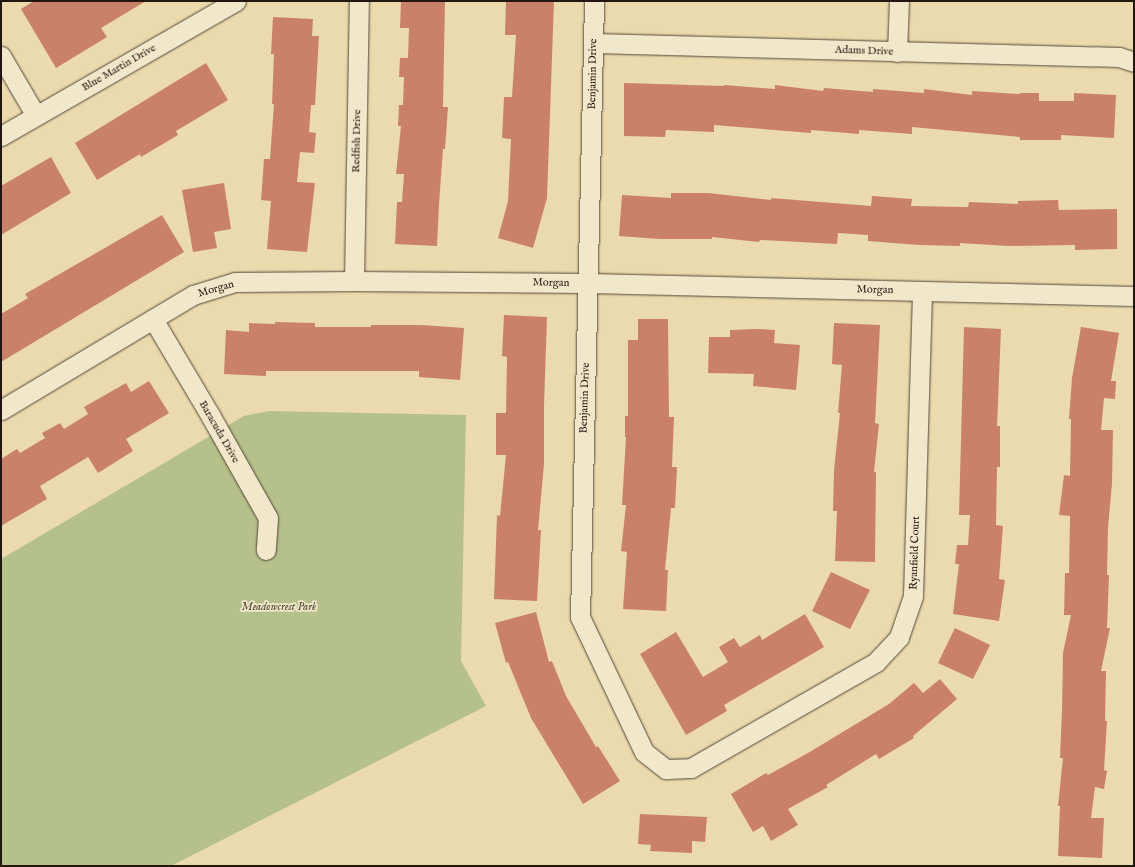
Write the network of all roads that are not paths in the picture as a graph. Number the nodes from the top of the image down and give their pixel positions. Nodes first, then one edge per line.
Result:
1 (236, 1) edge
2 (359, 1) edge
3 (594, 1) edge
4 (899, 1) edge
5 (594, 43) junction
6 (897, 52) junction
7 (1, 56) edge
8 (1134, 62) edge
9 (36, 116) junction
10 (1, 136) edge
11 (354, 280) junction
12 (588, 283) junction
13 (922, 291) junction
14 (1134, 296) edge
15 (153, 320) junction
16 (1, 410) edge
17 (266, 550) dead end
18 (666, 769) joint

1 - 9 street, Blue Martin Drive
2 - 11 street, Redfish Drive
3 - 5 street, Benjamin Drive
4 - 6 street
5 - 6 street, Adams Drive
5 - 12 street, Benjamin Drive
6 - 8 street, Adams Drive
7 - 9 street
9 - 10 street, Blue Martin Drive
11 - 12 street, Morgan
11 - 15 street, Morgan
12 - 13 street, Morgan
12 - 18 street, Benjamin Drive
13 - 14 street, Morgan
13 - 18 street, Ryanfield Court
15 - 16 street, Morgan
15 - 17 street, Baracuda Drive

